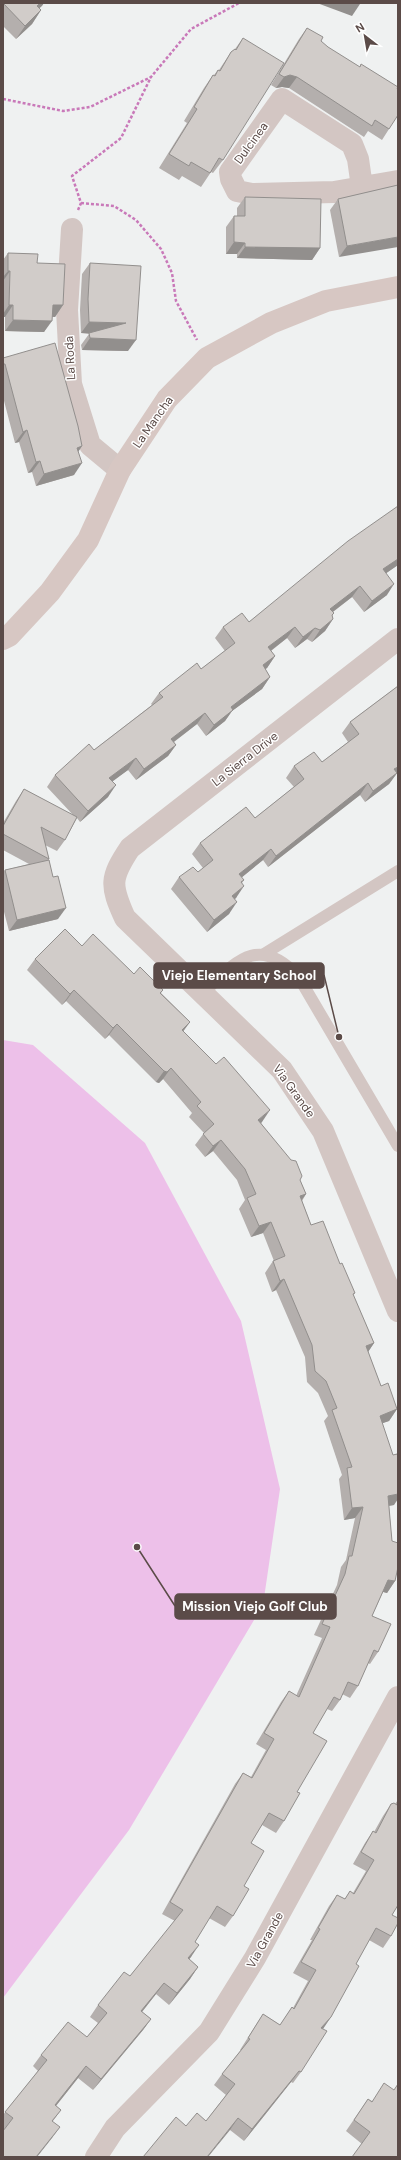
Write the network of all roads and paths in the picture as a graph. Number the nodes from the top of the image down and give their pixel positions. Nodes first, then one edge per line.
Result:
1 (239, 3) edge
2 (151, 77) junction
3 (3, 99) edge
4 (398, 181) edge
5 (362, 187) junction
6 (81, 203) junction
7 (72, 229) joint
8 (398, 288) edge
9 (207, 358) junction
10 (120, 470) junction
11 (3, 639) edge
12 (398, 639) edge
13 (398, 871) edge
14 (114, 894) joint
15 (264, 954) junction
16 (202, 994) junction
17 (398, 1146) edge
18 (398, 1311) edge
19 (398, 1697) edge
20 (96, 2157) edge

1 - 2 path
2 - 3 path
2 - 6 path
4 - 5 street, Dulcinea
5 - 5 street, Dulcinea
6 - 7 path
6 - 9 path
7 - 10 street, La Roda
8 - 9 street, La Mancha
9 - 10 street, La Mancha
10 - 11 street, La Mancha
12 - 14 street, La Sierra Drive
13 - 15 lane
14 - 16 street, Via Grande
15 - 16 lane
15 - 17 lane
16 - 18 street, Via Grande
19 - 20 street, Via Grande

